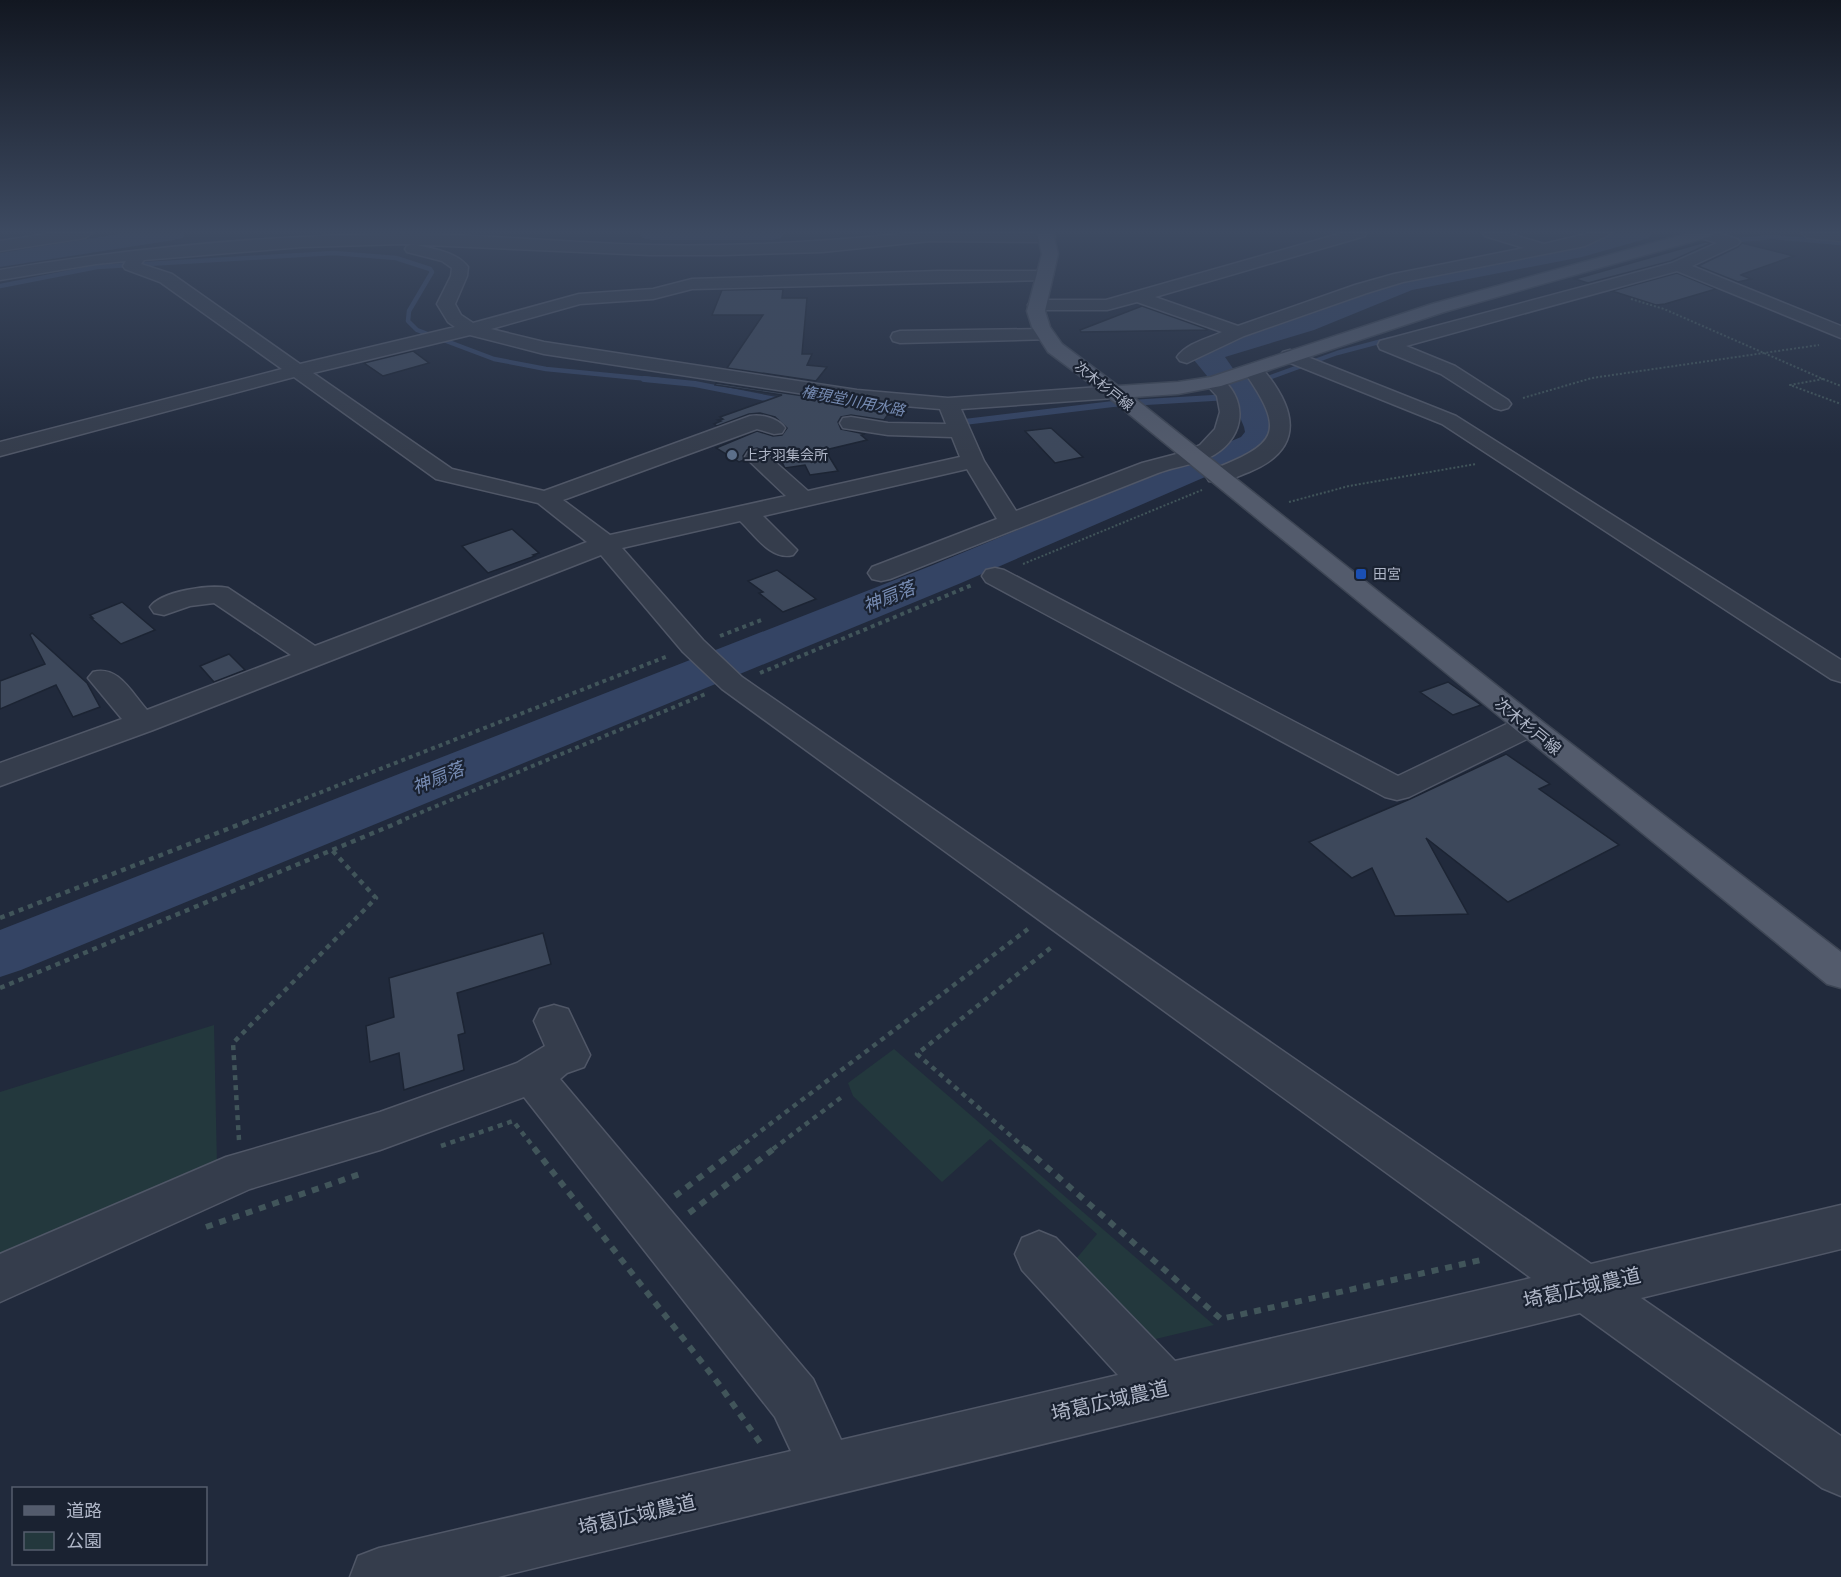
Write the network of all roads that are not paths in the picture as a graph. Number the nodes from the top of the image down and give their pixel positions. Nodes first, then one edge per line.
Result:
1 (205, 307) edge
2 (447, 307) edge
3 (551, 307) edge
4 (1037, 307) edge
5 (1167, 307) edge
6 (1311, 307) edge
7 (1443, 307) edge
8 (1533, 307) edge
9 (1779, 307) edge
10 (1841, 312) edge
11 (1805, 317) junction
12 (470, 329) junction
13 (1238, 332) junction
14 (1841, 332) edge
15 (1045, 335) junction
16 (900, 337) dead end
17 (1290, 356) junction
18 (1187, 357) dead end
19 (1321, 369) junction
20 (1253, 370) junction
21 (295, 371) junction
22 (1214, 382) junction
23 (1268, 387) junction
24 (1114, 392) junction
25 (948, 404) junction
26 (1501, 404) road end
27 (851, 423) dead end
28 (774, 428) dead end
29 (960, 431) junction
30 (881, 443) dead end
31 (0, 449) edge
32 (1191, 456) junction
33 (756, 457) dead end
34 (973, 461) junction
35 (1220, 479) junction
36 (546, 498) junction
37 (803, 499) junction
38 (745, 512) junction
39 (1011, 522) junction
40 (606, 544) junction
41 (784, 550) dead end
42 (881, 573) dead end
43 (995, 576) road end
44 (164, 607) dead end
45 (311, 656) junction
46 (1841, 673) edge
47 (103, 678) dead end
48 (142, 723) junction
49 (1528, 726) junction
50 (0, 775) edge
51 (1841, 973) edge
52 (554, 1021) dead end
53 (532, 1076) junction
54 (1841, 1227) edge
55 (1039, 1254) dead end
56 (0, 1278) edge
57 (1584, 1287) junction
58 (1165, 1388) junction
59 (1841, 1469) edge
60 (806, 1474) junction
61 (379, 1577) edge

1 - 21 street
2 - 12 street
3 - 12 street
4 - 15 main road, 次木杉戸線
5 - 13 street
6 - 13 street
7 - 17 main road
8 - 26 street
9 - 11 street
10 - 11 street
11 - 14 street
12 - 21 street
12 - 25 street
13 - 18 street
15 - 16 street
15 - 24 main road, 次木杉戸線
17 - 19 street
17 - 20 main road
19 - 23 street
19 - 46 street
20 - 22 main road
20 - 23 street
21 - 31 street
21 - 36 street
22 - 24 main road
22 - 32 street
23 - 35 street
24 - 25 street
24 - 32 main road, 次木杉戸線
25 - 29 street
27 - 29 street
28 - 36 street
29 - 30 street
29 - 34 street
32 - 35 main road, 次木杉戸線
32 - 39 street
33 - 37 street
34 - 37 street
34 - 39 street
35 - 49 main road, 次木杉戸線
36 - 40 street
37 - 38 street
38 - 40 street
38 - 41 street
39 - 42 street
40 - 45 street
40 - 57 street
43 - 49 street
44 - 45 street
45 - 48 street
47 - 48 street
48 - 50 street
49 - 51 main road, 次木杉戸線
52 - 53 street
53 - 56 street
53 - 60 street
54 - 57 street, 埼葛広域農道
55 - 58 street
57 - 58 street, 埼葛広域農道
57 - 59 street
58 - 60 street, 埼葛広域農道
60 - 61 street, 埼葛広域農道

